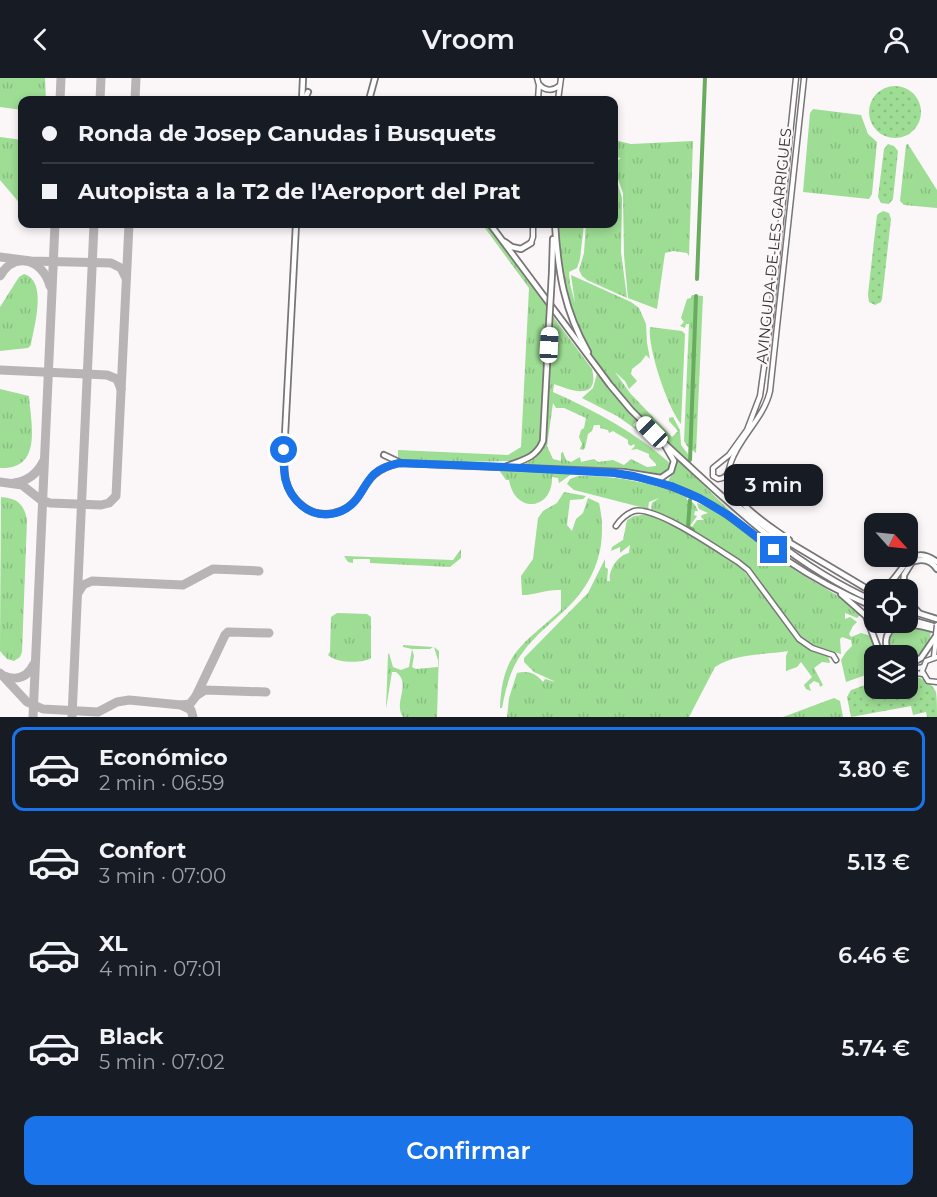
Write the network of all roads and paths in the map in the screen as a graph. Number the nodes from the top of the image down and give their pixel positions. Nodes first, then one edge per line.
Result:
1 (303, 78) edge
2 (375, 78) edge
3 (537, 78) edge
4 (561, 78) edge
5 (796, 78) edge
6 (804, 78) edge
7 (539, 85) junction
8 (559, 86) junction
9 (308, 92) dead end
10 (303, 96) edge
11 (306, 96) edge
12 (370, 96) edge
13 (538, 96) edge
14 (558, 96) edge
15 (296, 228) edge
16 (493, 228) edge
17 (533, 228) edge
18 (554, 228) edge
19 (554, 228) edge
20 (501, 239) junction
21 (531, 243) joint
22 (599, 370) junction
23 (663, 442) junction
24 (384, 455) dead end
25 (404, 463) junction
26 (505, 467) junction
27 (615, 473) junction
28 (728, 474) junction
29 (713, 488) junction
30 (616, 526) dead end
31 (803, 551) junction
32 (936, 554) edge
33 (927, 556) junction
34 (937, 562) edge
35 (937, 569) edge
36 (894, 579) edge
37 (904, 579) edge
38 (864, 586) edge
39 (831, 587) junction
40 (864, 596) edge
41 (864, 602) edge
42 (918, 612) edge
43 (918, 614) edge
44 (927, 616) junction
45 (918, 617) edge
46 (918, 622) edge
47 (937, 627) edge
48 (877, 645) edge
49 (886, 645) edge
50 (935, 657) edge
51 (836, 660) dead end
52 (918, 660) edge
53 (923, 667) junction
54 (918, 668) edge
55 (918, 673) edge
56 (923, 674) junction
57 (937, 682) edge

1 - 10 main road
2 - 12 main road
3 - 7 street
4 - 8 street
5 - 28 street, AVINGUDA DE LES GARRIGUES
6 - 28 street, AVINGUDA DE LES GARRIGUES
7 - 8 street
7 - 13 street
8 - 14 street
9 - 11 main road
15 - 25 main road
16 - 20 main road
17 - 21 street
18 - 26 main road, bridge
19 - 22 main road
20 - 21 main road
20 - 22 main road
22 - 23 main road
23 - 27 main road
23 - 29 main road
24 - 25 main road
25 - 26 main road
26 - 27 main road
27 - 39 main road
28 - 31 main road
29 - 31 main road
29 - 40 main road
30 - 51 street
31 - 38 main road
32 - 33 main road
33 - 34 main road
33 - 36 main road
35 - 37 main road
39 - 41 main road
39 - 48 main road
42 - 44 main road
43 - 44 main road
44 - 47 main road
45 - 47 main road
46 - 47 main road
47 - 49 main road
47 - 50 street
47 - 52 main road
50 - 53 street
53 - 54 street
53 - 56 street
55 - 56 street
56 - 57 street

